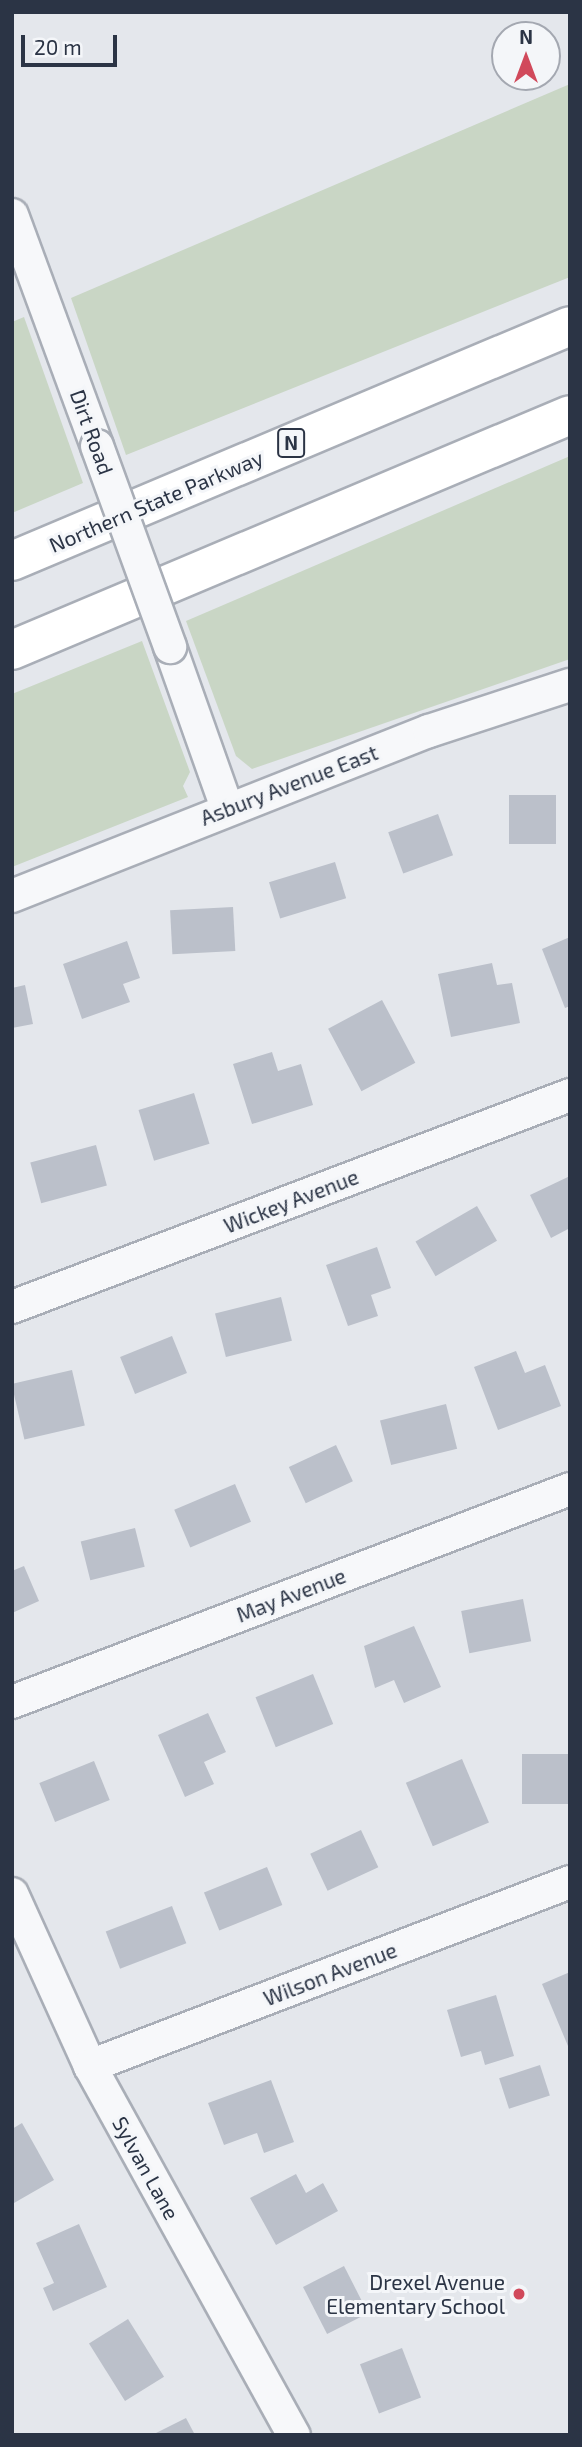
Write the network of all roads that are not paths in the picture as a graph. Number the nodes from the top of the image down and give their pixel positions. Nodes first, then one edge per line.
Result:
1 (12, 215) edge
2 (570, 326) edge
3 (570, 415) edge
4 (12, 561) edge
5 (12, 650) edge
6 (570, 685) edge
7 (227, 808) junction
8 (12, 896) edge
9 (570, 1095) edge
10 (12, 1307) edge
11 (570, 1489) edge
12 (12, 1702) edge
13 (570, 1882) edge
14 (12, 1894) edge
15 (90, 2066) junction
16 (294, 2435) edge

1 - 7 street, Dirt Road, bridge
2 - 4 highway, Northern State Parkway / N
3 - 5 highway
6 - 7 street, Asbury Avenue East
7 - 8 street, Asbury Avenue East
9 - 10 street, Wickey Avenue
11 - 12 street, May Avenue
13 - 15 street, Wilson Avenue
14 - 15 street, Sylvan Lane
15 - 16 street, Sylvan Lane

